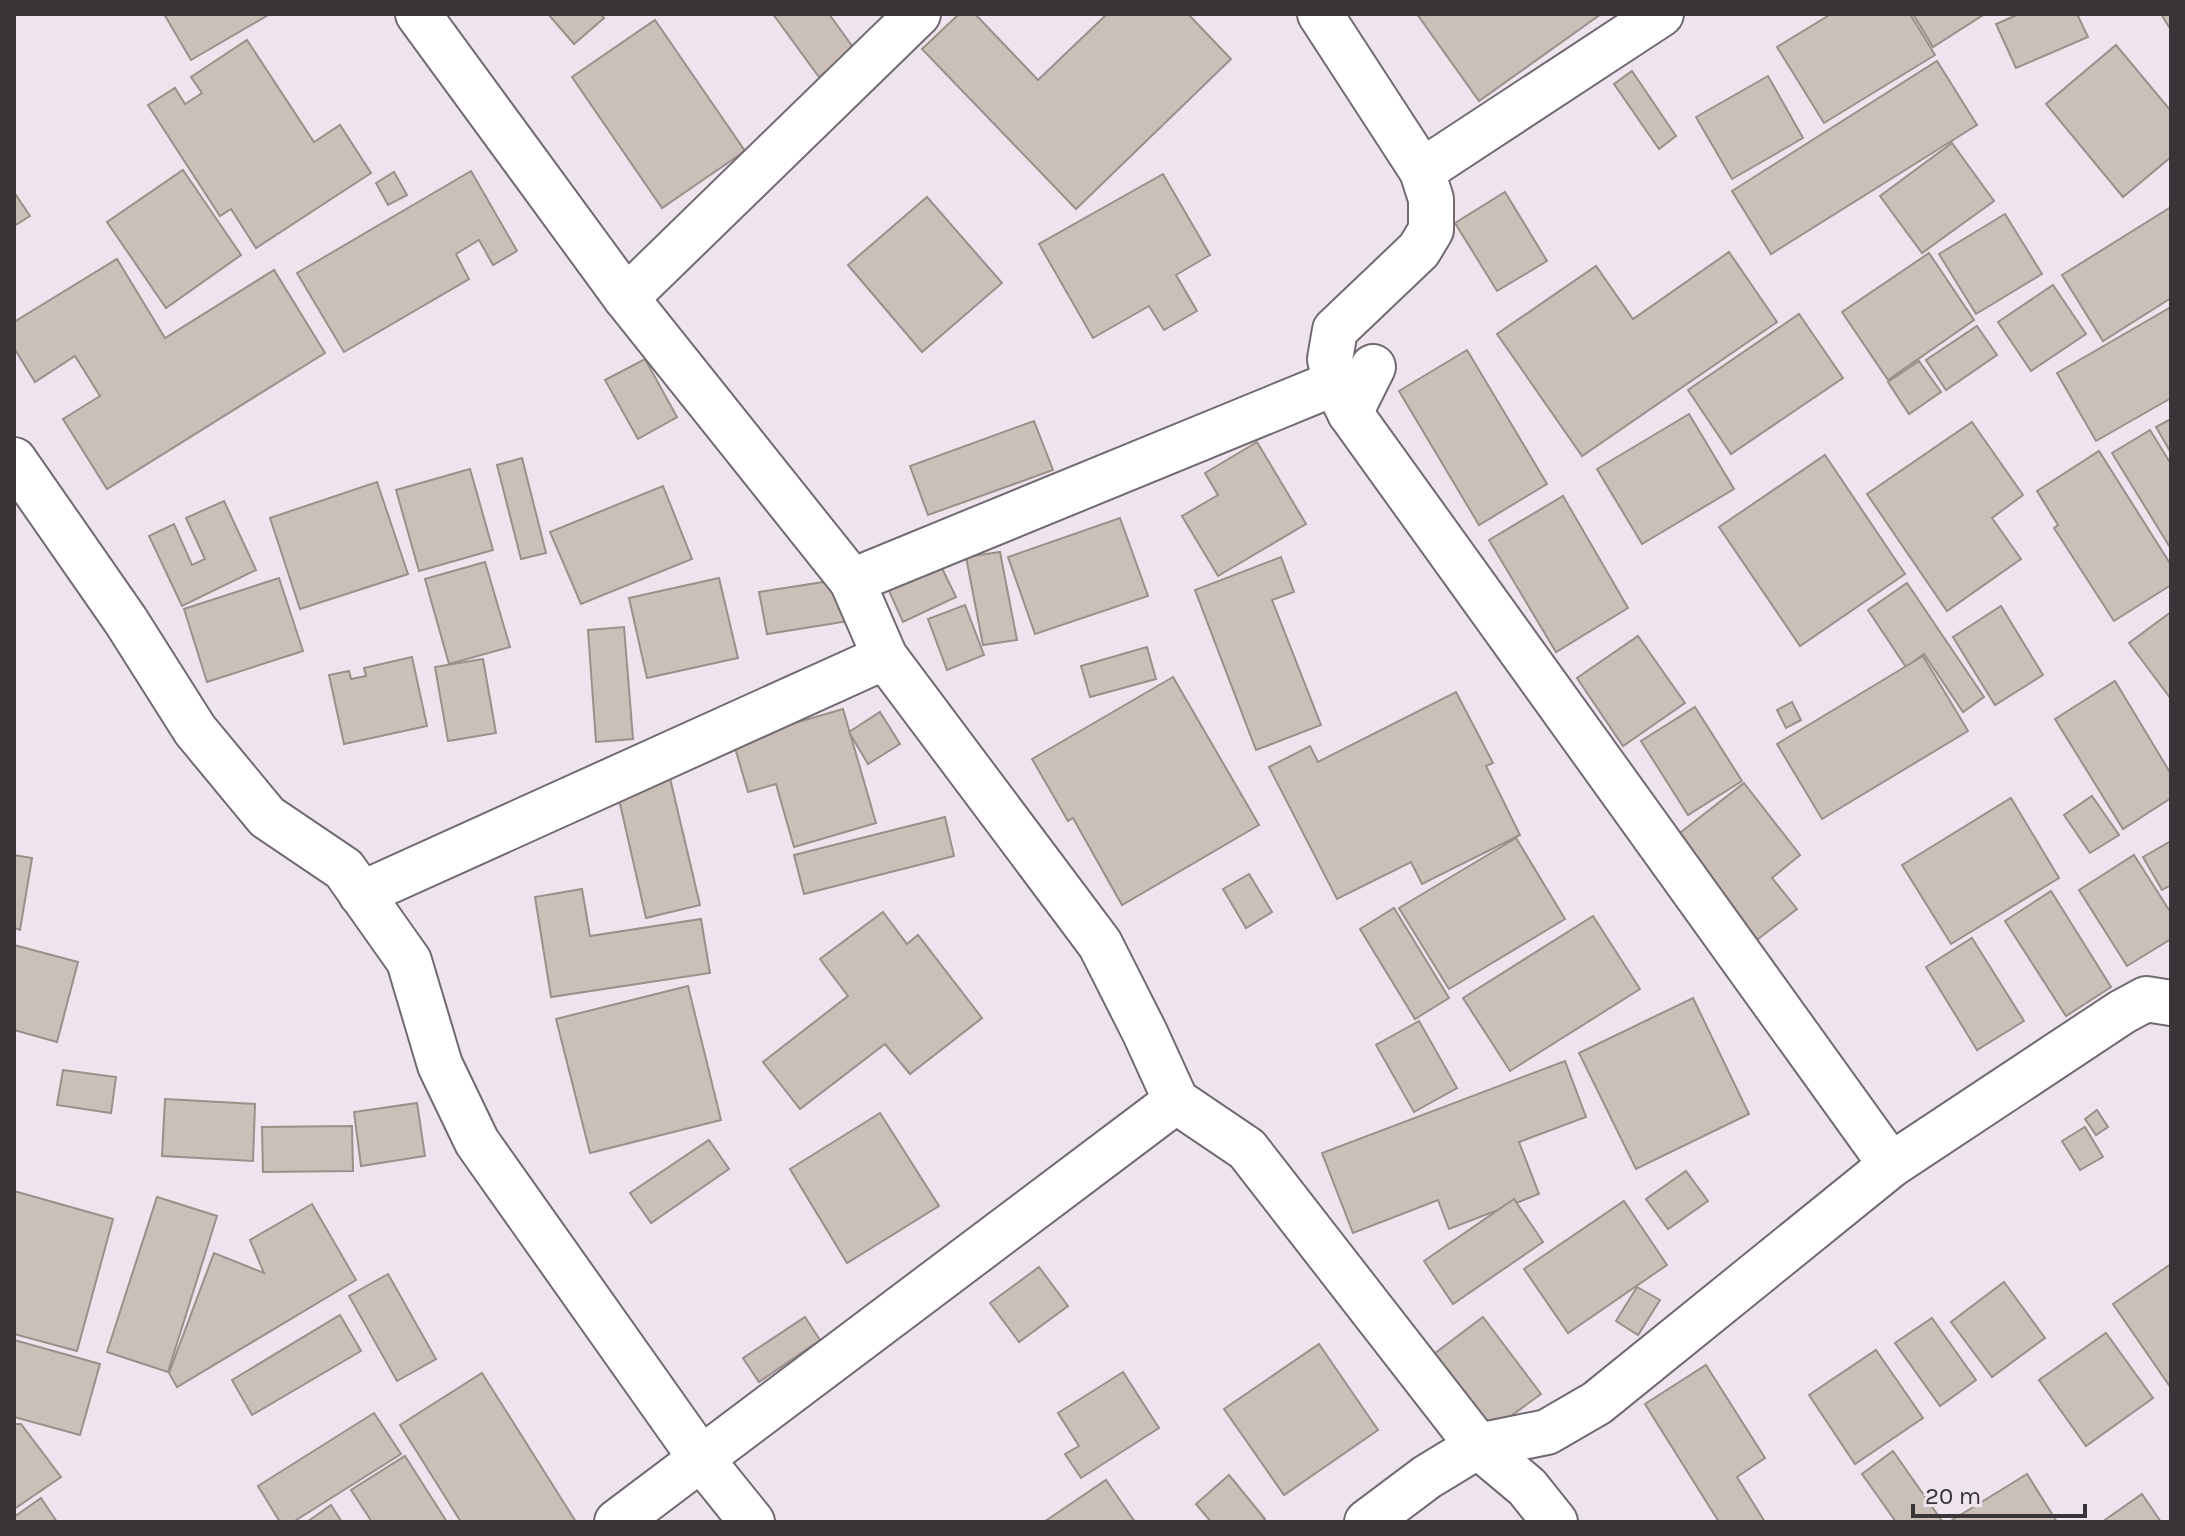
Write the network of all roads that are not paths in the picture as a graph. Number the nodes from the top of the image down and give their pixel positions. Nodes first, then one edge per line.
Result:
1 (418, 14) edge
2 (918, 14) edge
3 (1320, 14) edge
4 (1661, 14) edge
5 (1422, 171) junction
6 (626, 298) junction
7 (1352, 388) junction
8 (14, 460) edge
9 (852, 581) junction
10 (885, 657) junction
11 (361, 894) junction
12 (2171, 1003) edge
13 (1176, 1101) junction
14 (1891, 1165) junction
15 (1478, 1446) junction
16 (702, 1460) junction
17 (617, 1522) edge
18 (752, 1522) edge
19 (1367, 1522) edge
20 (1555, 1522) edge

1 - 6 street
2 - 6 street
3 - 5 street
4 - 5 street
5 - 7 street
6 - 9 street
7 - 9 street
7 - 14 street
8 - 11 street
9 - 10 street
10 - 11 street
10 - 13 street
11 - 16 street
12 - 14 street
13 - 15 street
13 - 16 street
14 - 15 street
15 - 19 street
15 - 20 street
16 - 17 street
16 - 18 street

